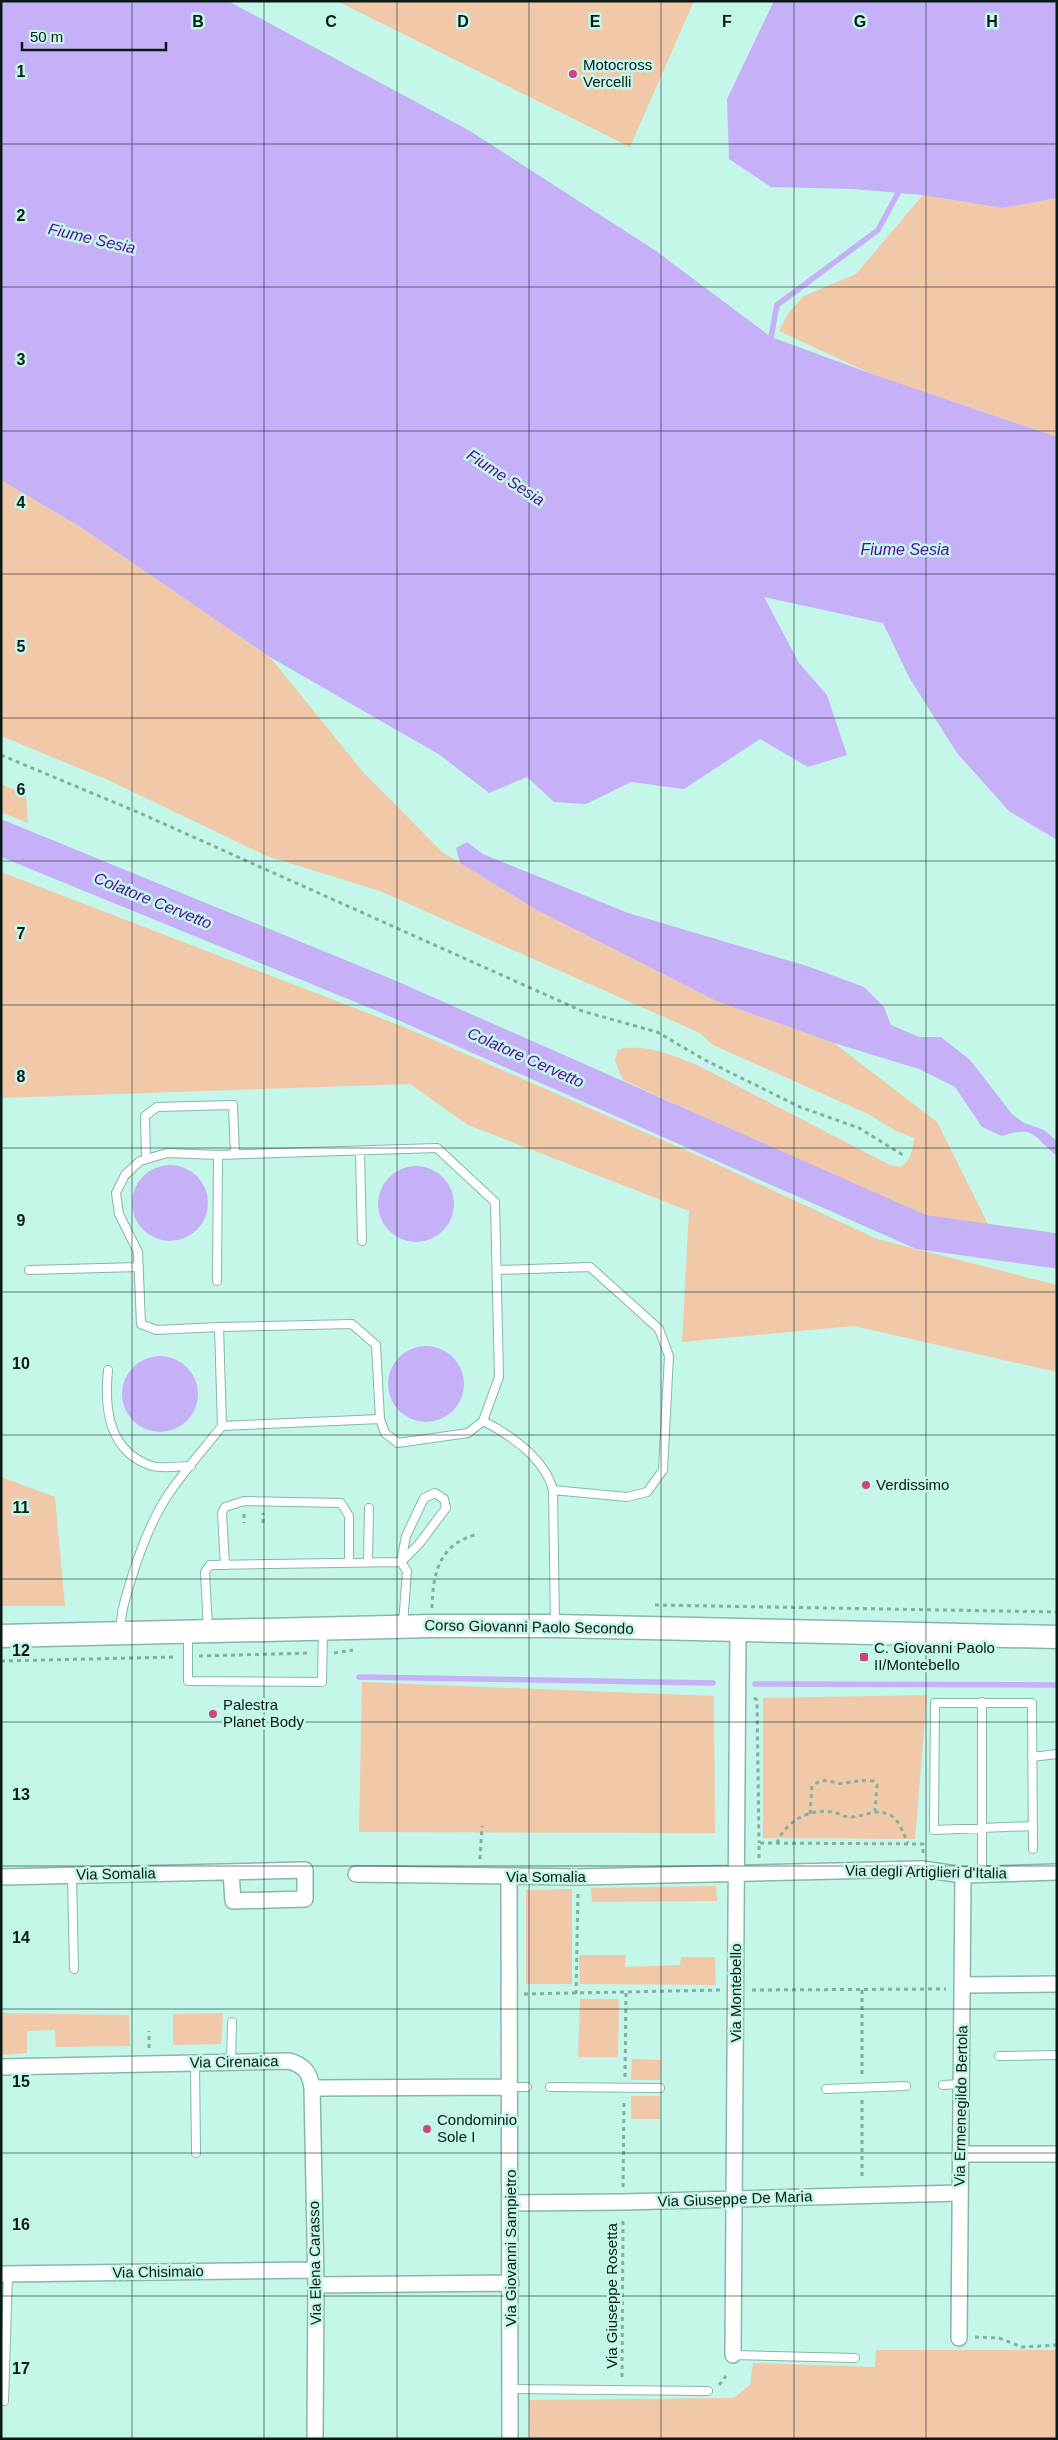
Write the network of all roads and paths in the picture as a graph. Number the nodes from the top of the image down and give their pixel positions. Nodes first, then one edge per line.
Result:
1 (1, 755) edge
2 (360, 1151) junction
3 (218, 1154) junction
4 (234, 1154) junction
5 (903, 1155) dead end
6 (146, 1159) junction
7 (362, 1241) dead end
8 (139, 1267) junction
9 (29, 1270) dead end
10 (496, 1270) junction
11 (218, 1281) dead end
12 (219, 1327) junction
13 (108, 1370) dead end
14 (380, 1419) junction
15 (483, 1421) junction
16 (222, 1426) junction
17 (191, 1466) junction
18 (553, 1490) junction
19 (369, 1508) dead end
20 (478, 1534) dead end
21 (349, 1561) junction
22 (368, 1561) junction
23 (401, 1562) junction
24 (225, 1565) junction
25 (402, 1626) junction
26 (432, 1626) junction
27 (555, 1626) junction
28 (323, 1629) junction
29 (738, 1630) junction
30 (198, 1632) junction
31 (121, 1634) junction
32 (1, 1636) edge
33 (1057, 1637) edge
34 (360, 1648) dead end
35 (323, 1653) junction
36 (188, 1656) junction
37 (1, 1661) edge
38 (748, 1694) dead end
39 (982, 1702) junction
40 (1057, 1754) edge
41 (1032, 1757) junction
42 (875, 1811) junction
43 (810, 1814) junction
44 (482, 1826) dead end
45 (1033, 1826) junction
46 (983, 1829) junction
47 (759, 1843) junction
48 (777, 1843) junction
49 (908, 1843) junction
50 (1033, 1849) dead end
51 (922, 1869) junction
52 (232, 1872) junction
53 (1057, 1872) edge
54 (736, 1873) junction
55 (758, 1873) junction
56 (356, 1874) dead end
57 (982, 1874) junction
58 (963, 1875) junction
59 (72, 1876) junction
60 (1, 1877) edge
61 (479, 1877) junction
62 (509, 1877) junction
63 (578, 1878) junction
64 (74, 1969) dead end
65 (1057, 1984) edge
66 (962, 1987) junction
67 (736, 1990) junction
68 (509, 1994) junction
69 (576, 1994) junction
70 (232, 2022) dead end
71 (149, 2031) dead end
72 (149, 2048) dead end
73 (1057, 2054) edge
74 (999, 2056) dead end
75 (231, 2062) junction
76 (195, 2063) junction
77 (1, 2067) edge
78 (961, 2084) junction
79 (943, 2085) dead end
80 (906, 2086) dead end
81 (510, 2087) junction
82 (527, 2087) dead end
83 (550, 2087) dead end
84 (312, 2088) junction
85 (660, 2088) dead end
86 (826, 2089) dead end
87 (196, 2153) dead end
88 (961, 2154) junction
89 (1057, 2154) edge
90 (959, 2193) junction
91 (735, 2200) junction
92 (623, 2202) junction
93 (511, 2203) junction
94 (315, 2270) junction
95 (5, 2274) edge
96 (511, 2283) junction
97 (316, 2286) junction
98 (959, 2338) joint
99 (1057, 2345) edge
100 (733, 2355) joint
101 (855, 2358) dead end
102 (510, 2390) junction
103 (622, 2390) junction
104 (708, 2391) dead end
105 (4, 2401) dead end
106 (315, 2439) edge
107 (510, 2439) edge

1 - 5 path
2 - 4 lane
2 - 7 lane
2 - 10 lane
3 - 4 lane
3 - 6 lane
3 - 11 lane
4 - 6 lane
6 - 8 lane
8 - 9 lane
8 - 12 lane
10 - 15 lane
10 - 18 lane
12 - 14 lane
12 - 16 lane
13 - 17 lane
14 - 15 lane
14 - 16 lane
15 - 18 lane
16 - 17 lane
17 - 31 lane
18 - 27 lane
19 - 22 lane
20 - 26 path
21 - 22 lane
21 - 24 lane
21 - 24 lane
22 - 23 lane
23 - 23 lane
23 - 25 lane
24 - 30 lane
25 - 26 main road, Corso Giovanni Paolo Secondo
25 - 28 main road, Corso Giovanni Paolo Secondo
26 - 27 main road, Corso Giovanni Paolo Secondo
27 - 29 main road, Corso Giovanni Paolo Secondo
28 - 30 main road, Corso Giovanni Paolo Secondo
28 - 35 lane
29 - 33 main road, Corso Giovanni Paolo Secondo
29 - 54 street, Via Montebello
30 - 31 main road, Corso Giovanni Paolo Secondo
30 - 36 lane
31 - 32 main road, Corso Giovanni Paolo Secondo
34 - 35 path
35 - 36 path
35 - 36 lane
36 - 37 path
38 - 47 path
39 - 41 lane
39 - 46 lane
39 - 46 lane
40 - 41 lane
41 - 45 lane
42 - 43 path
42 - 43 path
42 - 49 path
43 - 48 path
44 - 61 path
45 - 46 lane
45 - 50 lane
46 - 57 lane
47 - 48 path
47 - 55 path
48 - 49 path
49 - 51 path
51 - 55 street, Via degli Artiglieri d'Italia
51 - 58 street, Via degli Artiglieri d'Italia
52 - 52 street, Via Somalia
52 - 59 street, Via Somalia
53 - 57 street, Via degli Artiglieri d'Italia
54 - 55 street, Via degli Artiglieri d'Italia
54 - 63 street, Via Somalia
54 - 67 street, Via Montebello
56 - 61 street, Via Somalia
57 - 58 street, Via degli Artiglieri d'Italia
58 - 66 street, Via Ermenegildo Bertola
59 - 60 street, Via Somalia
59 - 64 lane
61 - 62 street, Via Somalia
62 - 63 street, Via Somalia
62 - 68 street, Via Giovanni Sampietro
63 - 69 path
65 - 66 street
66 - 67 path
66 - 78 street, Via Ermenegildo Bertola
67 - 69 path
67 - 91 street, Via Montebello
68 - 69 path
68 - 81 street, Via Giovanni Sampietro
70 - 75 lane
71 - 72 path
73 - 74 lane
75 - 76 street, Via Cirenaica
75 - 84 street, Via Cirenaica
76 - 77 street, Via Cirenaica
76 - 87 lane
78 - 79 lane
78 - 88 street, Via Ermenegildo Bertola
80 - 86 lane
81 - 82 lane
81 - 84 street
81 - 93 street, Via Giovanni Sampietro
83 - 85 lane
84 - 94 street, Via Elena Carasso
88 - 89 street
88 - 90 street, Via Ermenegildo Bertola
90 - 91 street, Via Giuseppe De Maria
90 - 98 street, Via Ermenegildo Bertola
91 - 92 street, Via Giuseppe De Maria
91 - 100 street, Via Montebello
92 - 93 street, Via Giuseppe De Maria
92 - 103 path, Via Giuseppe Rosetta
93 - 96 street, Via Giovanni Sampietro
94 - 95 street, Via Chisimaio
94 - 97 street, Via Elena Carasso
95 - 105 lane
96 - 97 street
96 - 102 street, Via Giovanni Sampietro
97 - 106 street, Via Elena Carasso
98 - 99 path
100 - 101 lane
102 - 103 lane
102 - 107 street, Via Giovanni Sampietro
103 - 104 lane

